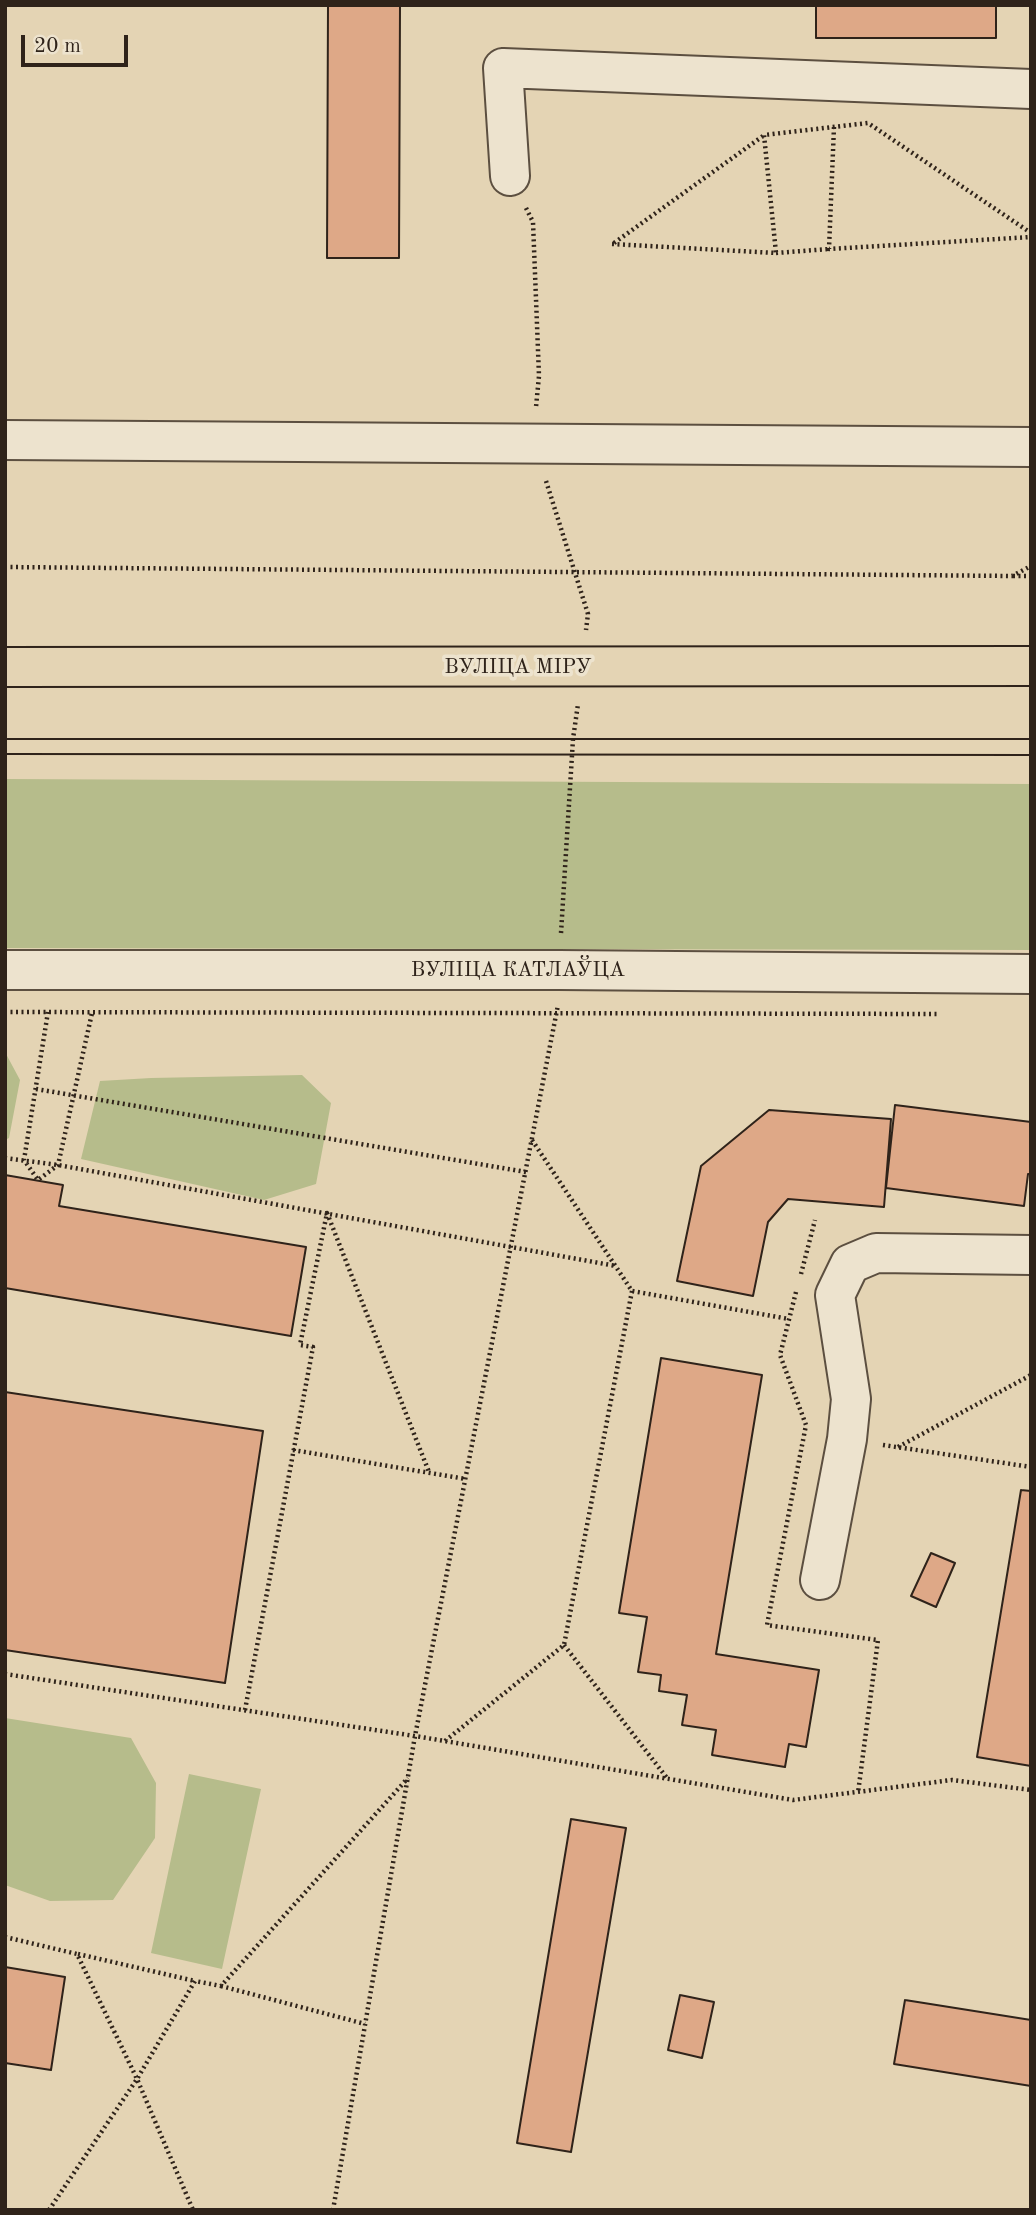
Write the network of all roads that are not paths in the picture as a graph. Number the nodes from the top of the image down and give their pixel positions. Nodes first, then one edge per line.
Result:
1 (1031, 89) edge
2 (510, 176) road end
3 (5, 440) edge
4 (1031, 447) edge
5 (1031, 666) edge
6 (5, 667) edge
7 (5, 970) edge
8 (1031, 974) edge
9 (1031, 1255) edge
10 (820, 1580) dead end

1 - 2 street
3 - 4 street
5 - 6 main road, ВУЛІЦА МІРУ
7 - 8 street, ВУЛІЦА КАТЛАЎЦА
9 - 10 street

